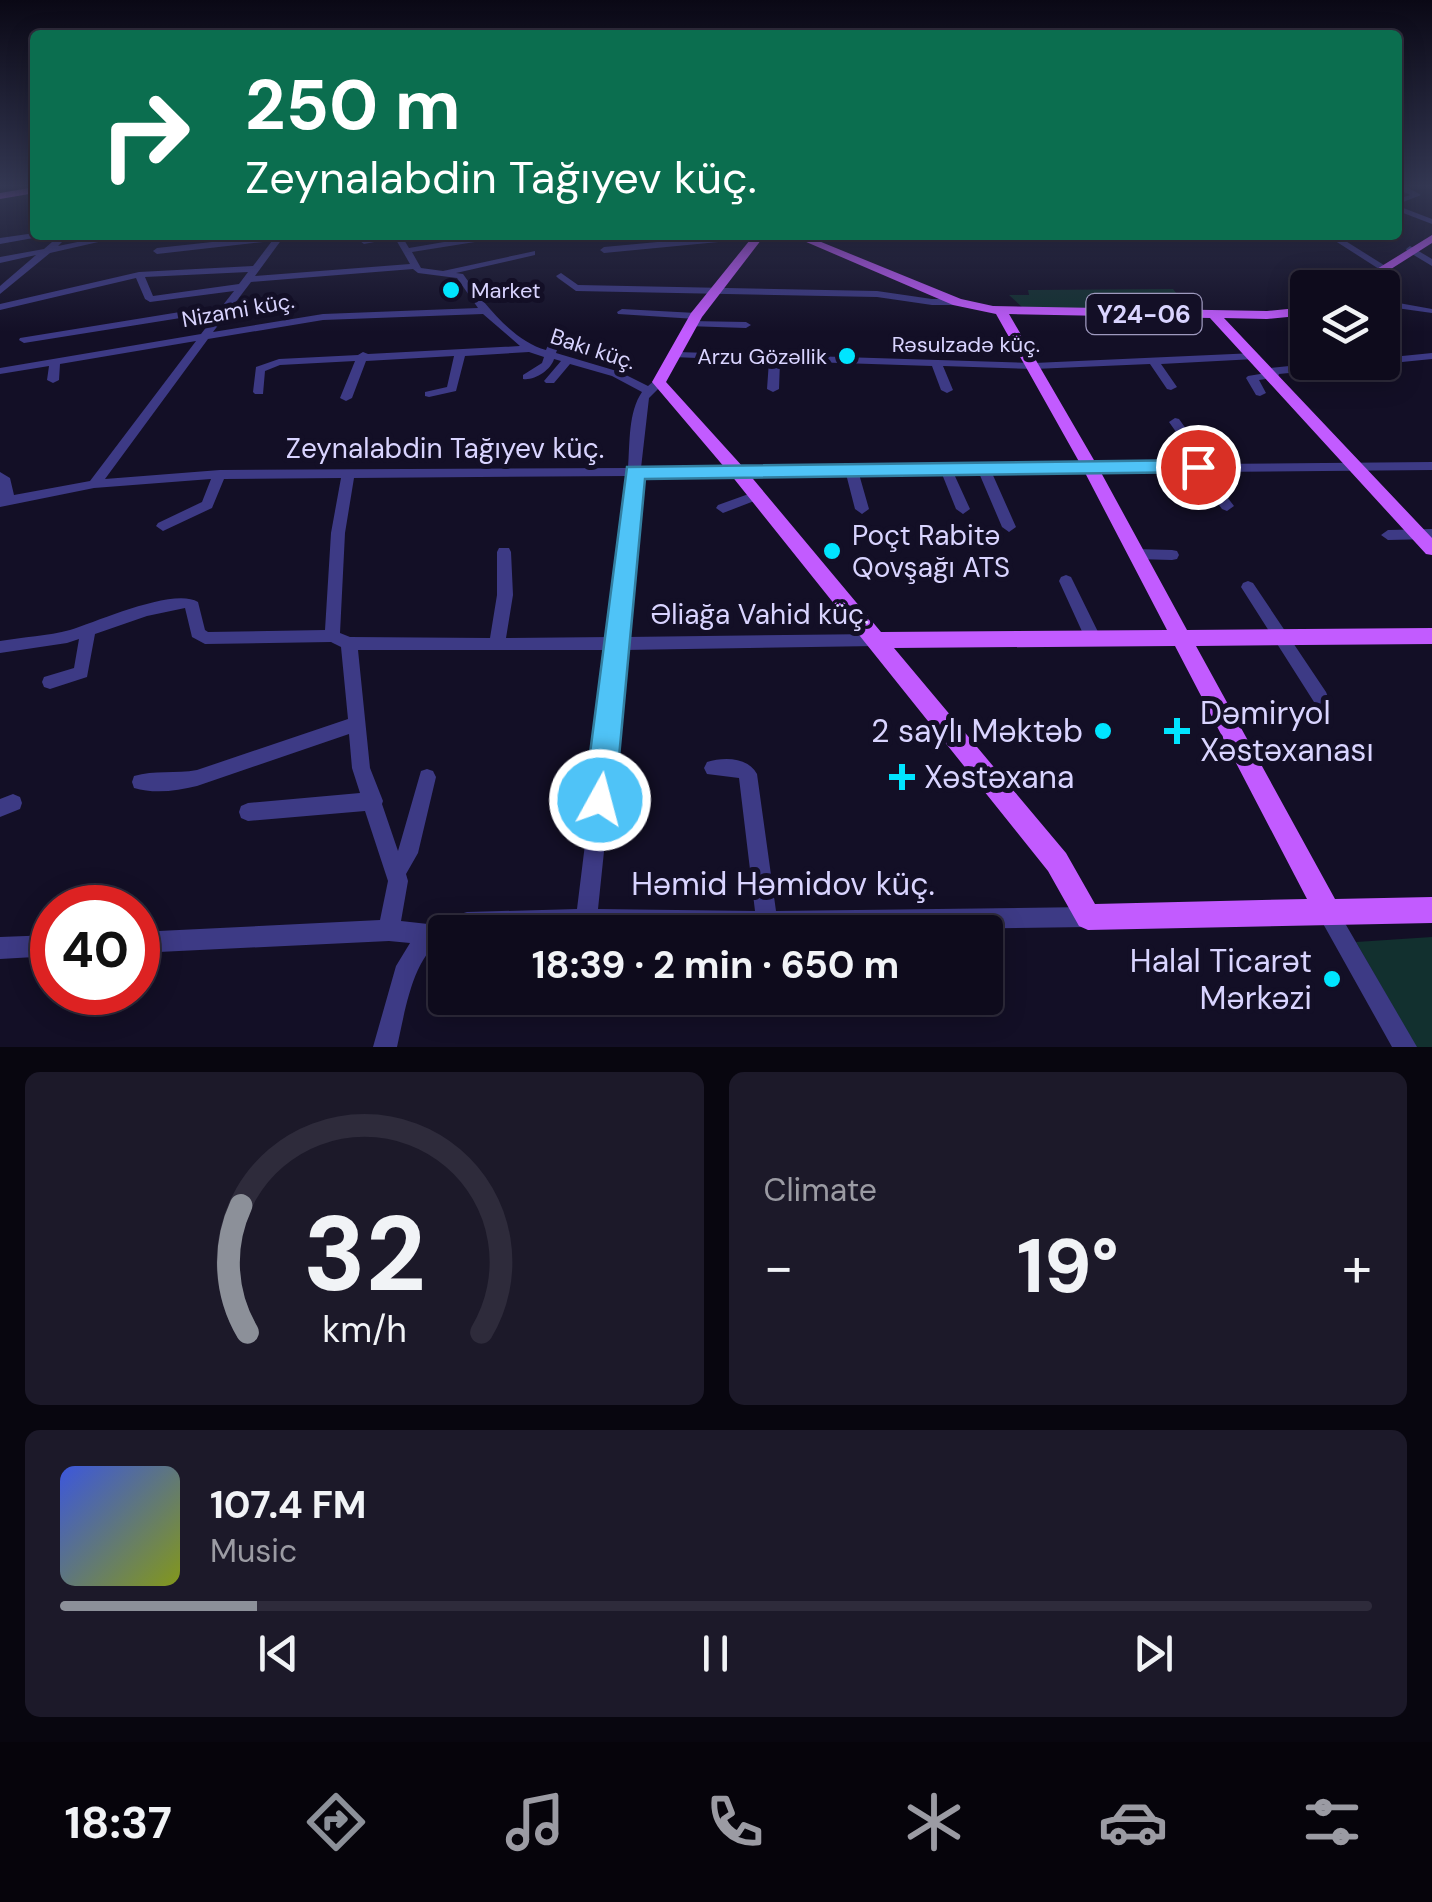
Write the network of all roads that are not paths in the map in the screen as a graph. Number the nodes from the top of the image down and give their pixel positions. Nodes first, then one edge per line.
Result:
1 (30, 236) edge
2 (1432, 238) edge
3 (58, 240) edge
4 (100, 240) edge
5 (245, 240) edge
6 (277, 240) edge
7 (370, 240) edge
8 (400, 240) edge
9 (472, 240) edge
10 (708, 240) edge
11 (756, 240) edge
12 (807, 240) edge
13 (818, 240) edge
14 (1338, 240) edge
15 (0, 241) edge
16 (364, 241) dead end
17 (1410, 249) junction
18 (157, 250) dead end
19 (604, 250) dead end
20 (46, 251) junction
21 (406, 252) junction
22 (532, 252) dead end
23 (0, 260) edge
24 (1432, 263) edge
25 (415, 266) junction
26 (1382, 267) junction
27 (1378, 270) edge
28 (447, 272) junction
29 (140, 275) junction
30 (562, 276) dead end
31 (248, 278) junction
32 (2, 288) edge
33 (714, 289) junction
34 (957, 302) junction
35 (0, 307) edge
36 (1400, 307) edge
37 (224, 308) junction
38 (991, 309) junction
39 (486, 311) junction
40 (1429, 311) dead end
41 (622, 312) dead end
42 (1290, 312) edge
43 (1214, 315) junction
44 (693, 320) junction
45 (746, 324) dead end
46 (556, 334) dead end
47 (204, 336) junction
48 (24, 340) dead end
49 (530, 350) junction
50 (461, 351) junction
51 (677, 355) junction
52 (363, 356) junction
53 (552, 356) junction
54 (1255, 356) junction
55 (1432, 356) edge
56 (775, 358) junction
57 (1400, 359) edge
58 (568, 360) junction
59 (1153, 360) junction
60 (55, 364) junction
61 (937, 365) junction
62 (1034, 366) junction
63 (0, 371) edge
64 (1290, 371) edge
65 (1272, 373) junction
66 (527, 378) dead end
67 (53, 380) dead end
68 (550, 382) dead end
69 (653, 387) junction
70 (1172, 387) dead end
71 (772, 389) dead end
72 (947, 390) dead end
73 (259, 392) dead end
74 (1260, 393) dead end
75 (429, 394) dead end
76 (346, 398) dead end
77 (1175, 422) dead end
78 (1355, 466) junction
79 (1432, 466) edge
80 (1090, 467) junction
81 (1202, 467) junction
82 (983, 468) junction
83 (946, 469) junction
84 (851, 470) junction
85 (738, 471) junction
86 (635, 472) junction
87 (220, 474) junction
88 (349, 474) junction
89 (0, 476) edge
90 (94, 484) junction
91 (756, 496) junction
92 (4, 501) edge
93 (1226, 506) dead end
94 (723, 508) dead end
95 (862, 509) dead end
96 (963, 509) dead end
97 (163, 526) dead end
98 (1009, 527) dead end
99 (1425, 534) edge
100 (1388, 535) dead end
101 (1432, 549) edge
102 (504, 552) dead end
103 (1136, 554) junction
104 (1172, 555) dead end
105 (1066, 582) dead end
106 (1248, 588) dead end
107 (88, 631) junction
108 (1432, 636) edge
109 (1180, 637) junction
110 (1279, 637) junction
111 (1093, 638) junction
112 (340, 640) junction
113 (877, 640) junction
114 (618, 642) junction
115 (497, 645) junction
116 (0, 647) edge
117 (50, 682) dead end
118 (1320, 697) dead end
119 (357, 724) junction
120 (713, 768) dead end
121 (427, 777) dead end
122 (141, 782) dead end
123 (374, 801) junction
124 (248, 812) dead end
125 (395, 873) junction
126 (1432, 910) edge
127 (1328, 913) junction
128 (586, 915) edge
129 (766, 915) edge
130 (1088, 917) junction
131 (1003, 918) edge
132 (389, 930) junction
133 (428, 935) joint
134 (160, 942) edge
135 (30, 947) edge
136 (0, 948) edge
137 (384, 1047) edge
138 (1405, 1047) edge

1 - 15 street
2 - 17 main road
3 - 20 street
4 - 20 street
5 - 18 street
6 - 31 street
7 - 16 street
8 - 21 street
9 - 21 street
10 - 19 street
11 - 33 main road
12 - 34 main road, Y24-06
13 - 38 main road, Y24-06
14 - 26 street
17 - 24 street
17 - 26 main road
20 - 23 street
20 - 32 street
21 - 25 street
22 - 28 street
25 - 28 street
25 - 31 street
26 - 27 main road
28 - 39 street, Bakı küç.
29 - 31 street
29 - 31 street
29 - 35 street
30 - 33 street
31 - 37 street
33 - 34 street
33 - 44 main road
34 - 38 main road, Y24-06
36 - 40 street
37 - 47 street
37 - 48 street
38 - 43 main road, Y24-06
38 - 62 main road
39 - 47 street, Nizami küç.
39 - 49 street, Bakı küç.
41 - 44 street
42 - 43 main road, Y24-06
43 - 54 main road
44 - 45 street
44 - 51 main road
46 - 53 street
47 - 60 street, Nizami küç.
47 - 90 street
49 - 50 street
49 - 53 street, Bakı küç.
50 - 52 street
50 - 75 street
51 - 56 street, Rəsulzadə küç.
51 - 69 main road
52 - 73 street
52 - 76 street
53 - 58 street, Bakı küç.
53 - 66 street
54 - 59 street, Rəsulzadə küç.
54 - 65 main road
55 - 57 street
56 - 61 street, Rəsulzadə küç.
56 - 71 street
58 - 68 street
58 - 69 street, Bakı küç.
59 - 62 street, Rəsulzadə küç.
59 - 70 street
60 - 63 street, Nizami küç.
60 - 67 street
61 - 62 street, Rəsulzadə küç.
61 - 72 street
62 - 80 main road
64 - 65 street
65 - 74 street
65 - 78 main road
69 - 85 main road
69 - 86 street
77 - 81 street
78 - 79 street, Zeynalabdin Tağıyev küç.
78 - 81 street, Zeynalabdin Tağıyev küç.
78 - 99 main road
80 - 81 street, Zeynalabdin Tağıyev küç.
80 - 82 street, Zeynalabdin Tağıyev küç.
80 - 103 main road
81 - 93 street
82 - 83 street, Zeynalabdin Tağıyev küç.
82 - 98 street
83 - 84 street, Zeynalabdin Tağıyev küç.
83 - 96 street
84 - 85 street, Zeynalabdin Tağıyev küç.
84 - 95 street
85 - 86 street, Zeynalabdin Tağıyev küç.
85 - 91 main road
86 - 88 street, Zeynalabdin Tağıyev küç.
86 - 114 street
87 - 88 street, Zeynalabdin Tağıyev küç.
87 - 90 street, Zeynalabdin Tağıyev küç.
87 - 97 street
88 - 112 street
89 - 92 street
90 - 92 street, Zeynalabdin Tağıyev küç.
91 - 94 street
91 - 113 main road
99 - 100 street
99 - 101 main road
102 - 115 street
103 - 104 street
103 - 109 main road
105 - 111 street
106 - 110 street
107 - 112 street, Əliağa Vahid küç.
107 - 116 street, Əliağa Vahid küç.
107 - 117 street
108 - 110 main road, Əliağa Vahid küç.
109 - 110 main road, Əliağa Vahid küç.
109 - 111 main road, Əliağa Vahid küç.
109 - 127 main road
110 - 118 street
111 - 113 main road, Əliağa Vahid küç.
112 - 115 street, Əliağa Vahid küç.
112 - 119 street
113 - 114 street, Əliağa Vahid küç.
113 - 130 main road
114 - 115 street, Əliağa Vahid küç.
114 - 128 street
119 - 122 street
119 - 123 street
120 - 129 street
121 - 125 street
123 - 124 street
123 - 125 street
125 - 132 street
126 - 127 main road, Həmid Həmidov küç.
127 - 130 main road, Həmid Həmidov küç.
127 - 138 street
130 - 131 street, Həmid Həmidov küç.
132 - 133 street, Həmid Həmidov küç.
132 - 134 street, Həmid Həmidov küç.
133 - 137 street
135 - 136 street

